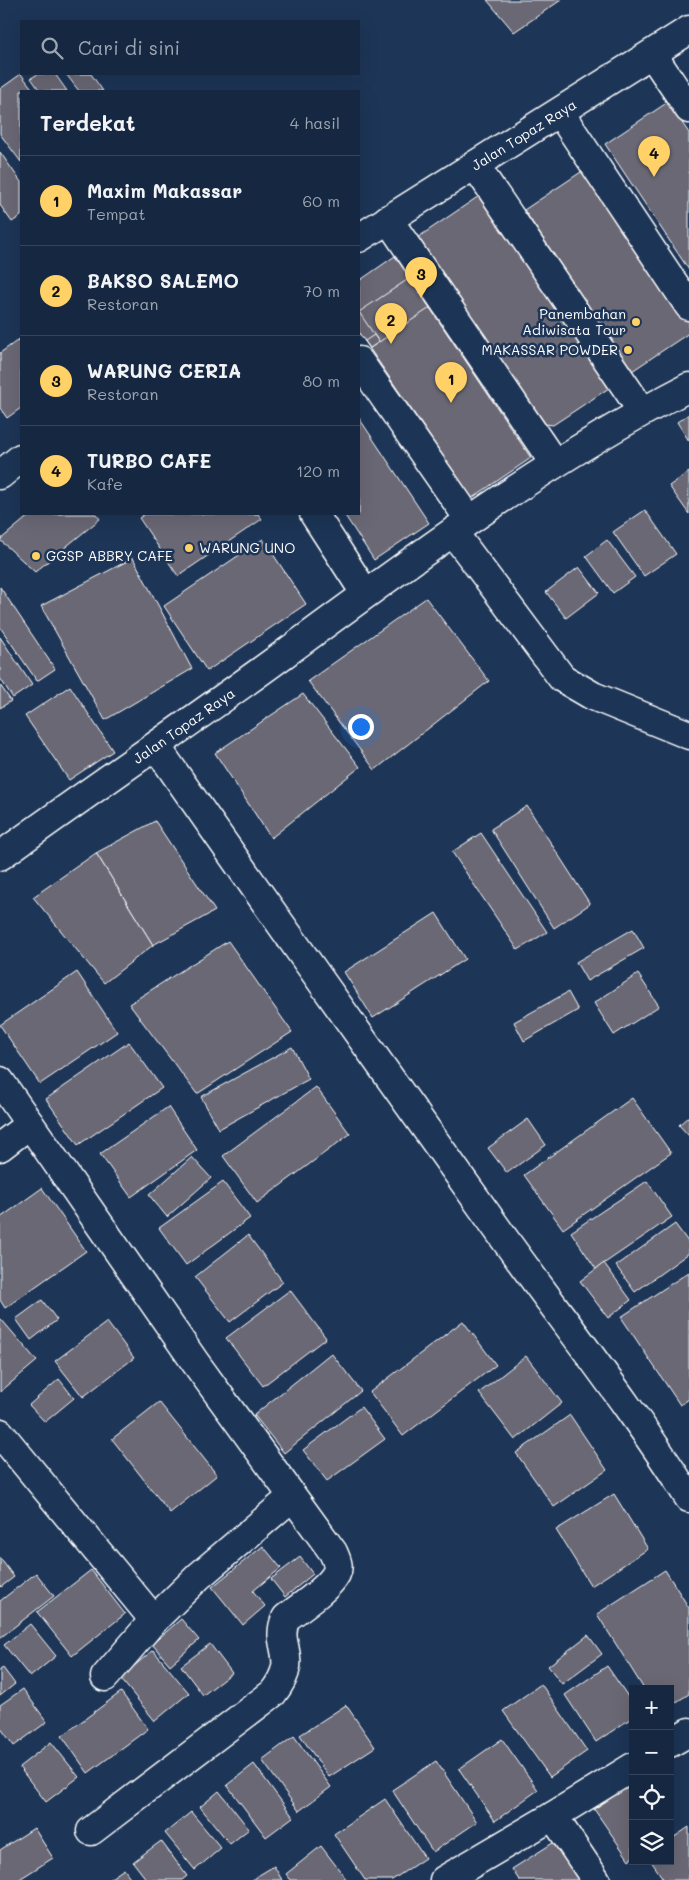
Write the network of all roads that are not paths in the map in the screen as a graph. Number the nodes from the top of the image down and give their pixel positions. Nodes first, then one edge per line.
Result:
1 (689, 30) edge
2 (652, 54) junction
3 (689, 109) edge
4 (560, 113) junction
5 (475, 165) junction
6 (388, 219) junction
7 (360, 237) edge
8 (689, 306) edge
9 (360, 363) edge
10 (689, 387) edge
11 (642, 411) junction
12 (0, 448) edge
13 (20, 451) edge
14 (20, 459) edge
15 (554, 463) junction
16 (0, 474) edge
17 (315, 515) edge
18 (461, 526) junction
19 (365, 592) junction
20 (689, 735) edge
21 (156, 746) junction
22 (0, 856) edge
23 (0, 1081) edge
24 (30, 1124) junction
25 (0, 1147) edge
26 (0, 1433) edge
27 (292, 1498) junction
28 (689, 1498) edge
29 (154, 1620) junction
30 (105, 1677) dead end
31 (689, 1732) edge
32 (674, 1741) edge
33 (629, 1769) edge
34 (553, 1816) junction
35 (91, 1831) dead end
36 (444, 1880) edge
37 (596, 1880) edge

1 - 2 street, Jalan Topaz Raya
2 - 3 street
2 - 4 street, Jalan Topaz Raya
4 - 5 street, Jalan Topaz Raya
4 - 8 street
5 - 6 street, Jalan Topaz Raya
5 - 11 street
6 - 7 street, Jalan Topaz Raya
6 - 15 street
9 - 18 street
10 - 11 street, Jalan Topaz Raya
11 - 15 street, Jalan Topaz Raya
12 - 13 street
14 - 16 street
15 - 18 street, Jalan Topaz Raya
17 - 19 street
18 - 19 street, Jalan Topaz Raya
18 - 20 street
19 - 21 street, Jalan Topaz Raya
21 - 22 street, Jalan Topaz Raya
21 - 28 street
23 - 24 street
24 - 25 street
24 - 27 street
26 - 29 street
27 - 29 street
27 - 35 street
29 - 30 street
31 - 32 street
33 - 34 street
34 - 36 street
34 - 37 street

